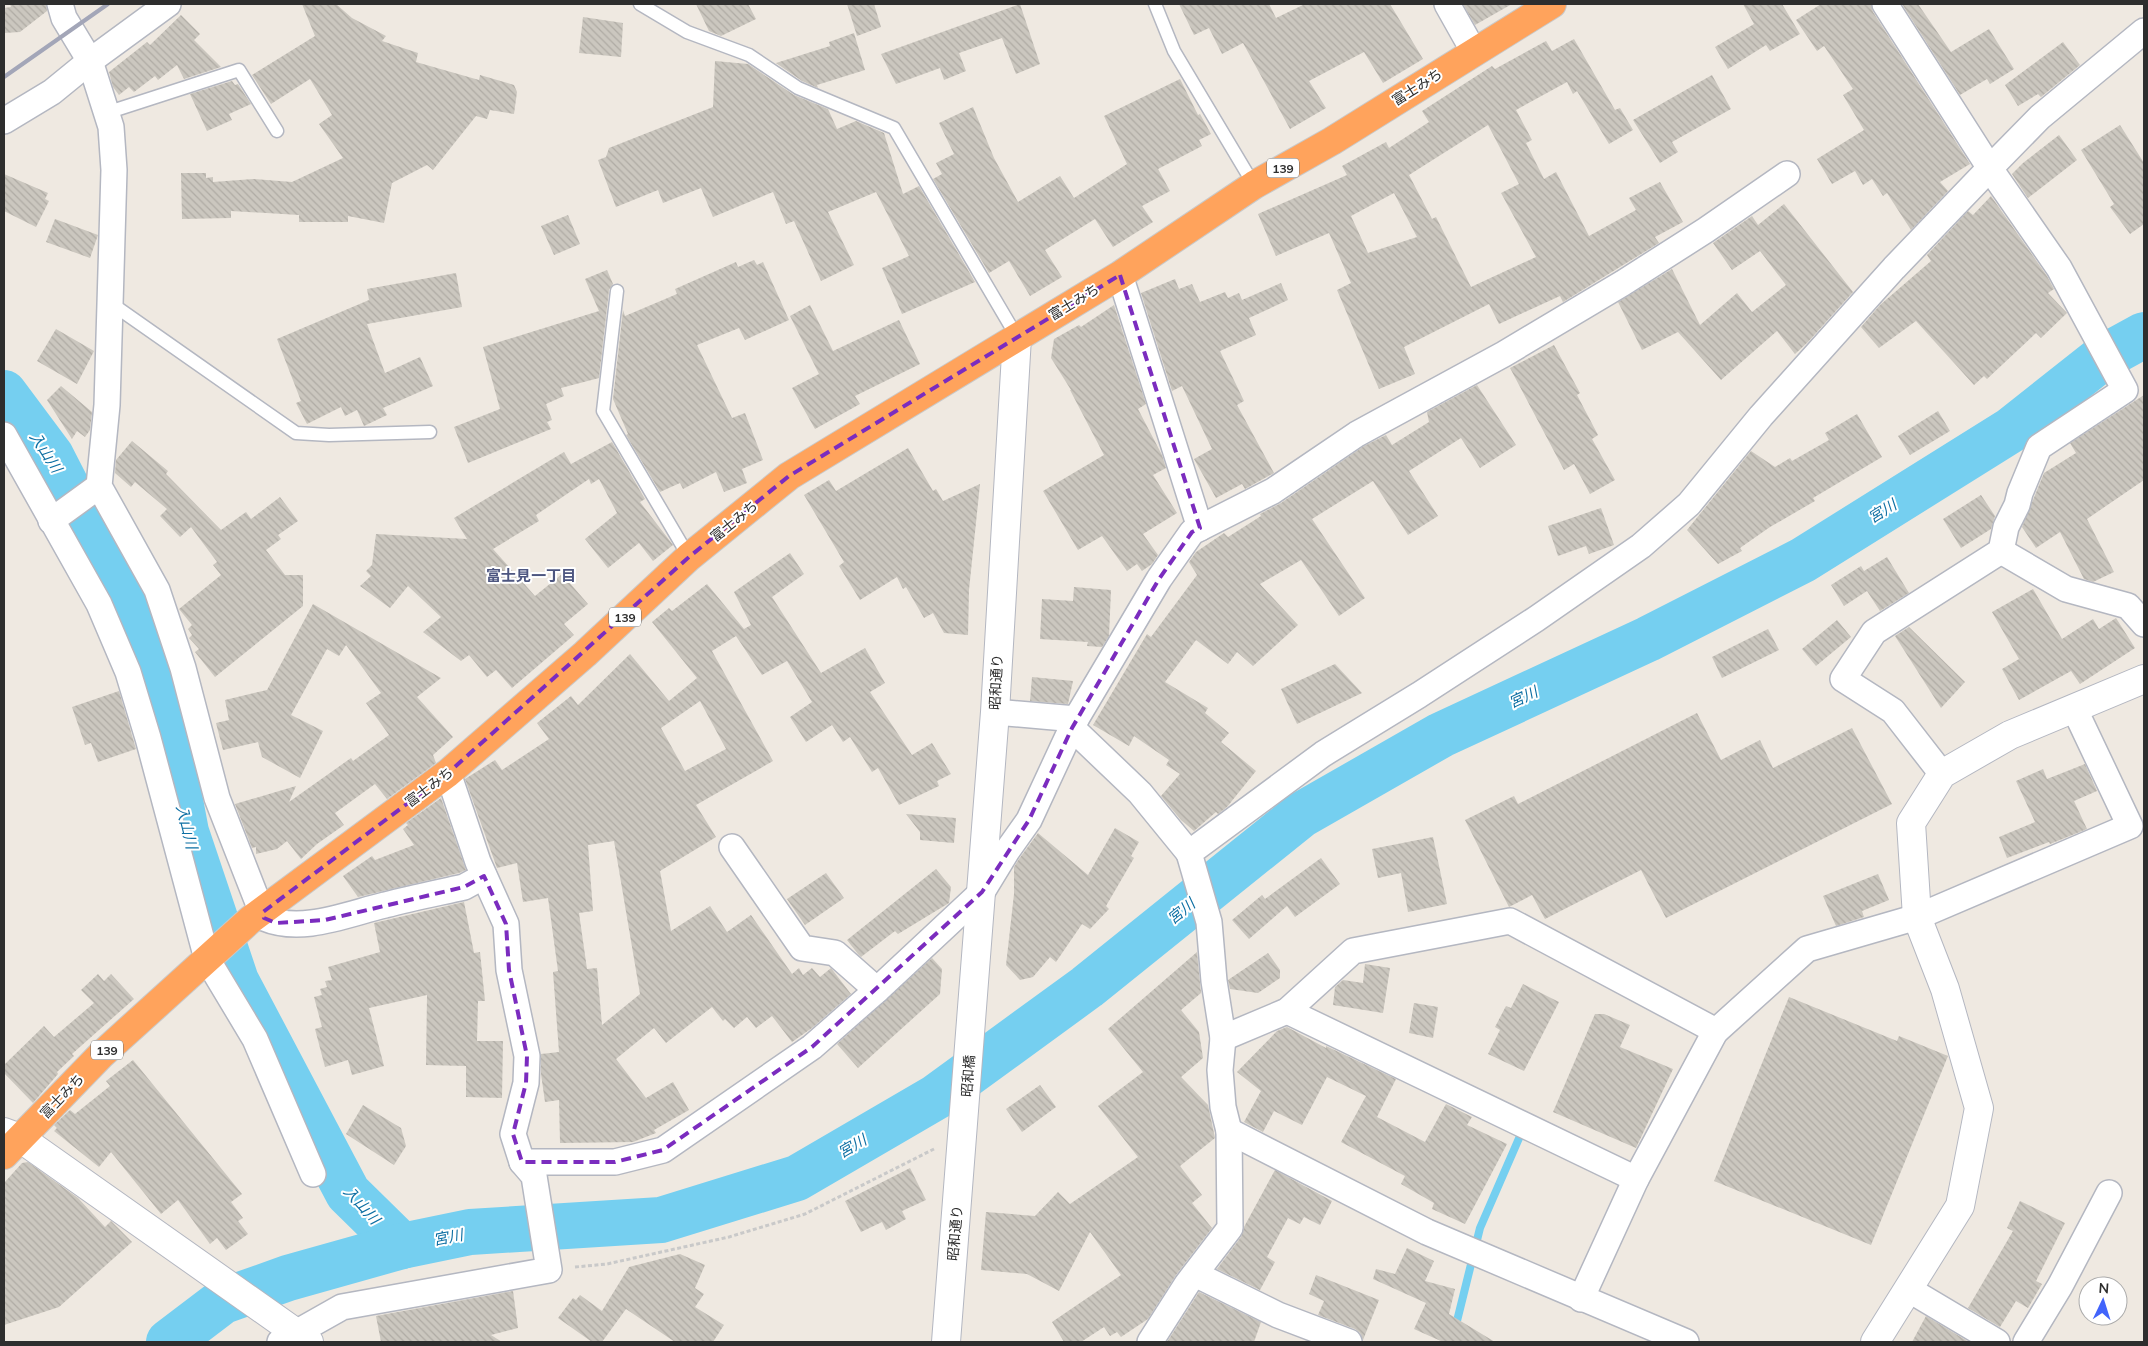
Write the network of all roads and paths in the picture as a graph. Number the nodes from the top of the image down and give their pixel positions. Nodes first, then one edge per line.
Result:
1 (60, 4) edge
2 (168, 4) edge
3 (640, 4) edge
4 (1155, 4) edge
5 (1447, 4) edge
6 (1552, 4) edge
7 (1885, 4) edge
8 (2144, 31) edge
9 (1474, 52) junction
10 (90, 61) junction
11 (106, 113) junction
12 (4, 121) edge
13 (277, 131) dead end
14 (1990, 168) junction
15 (1787, 174) dead end
16 (1254, 185) junction
17 (1120, 275) junction
18 (617, 291) dead end
19 (112, 304) junction
20 (1017, 337) junction
21 (430, 432) dead end
22 (4, 435) edge
23 (95, 489) junction
24 (53, 519) junction
25 (1200, 528) junction
26 (2001, 551) junction
27 (689, 557) junction
28 (2144, 624) edge
29 (2144, 679) edge
30 (2074, 708) junction
31 (995, 712) junction
32 (1074, 724) junction
33 (448, 773) junction
34 (1942, 774) junction
35 (732, 847) dead end
36 (1191, 857) junction
37 (484, 876) junction
38 (982, 892) junction
39 (256, 916) junction
40 (1917, 917) junction
41 (212, 955) junction
42 (877, 990) junction
43 (1287, 1011) junction
44 (971, 1027) joint
45 (1716, 1031) junction
46 (1223, 1038) junction
47 (964, 1131) junction
48 (1229, 1131) junction
49 (9, 1142) edge
50 (528, 1169) junction
51 (313, 1174) dead end
52 (1636, 1179) junction
53 (2109, 1193) dead end
54 (548, 1264) junction
55 (1195, 1274) junction
56 (1908, 1289) junction
57 (1581, 1299) junction
58 (295, 1339) edge
59 (946, 1342) edge
60 (1150, 1342) edge
61 (1349, 1342) edge
62 (1686, 1342) edge
63 (1875, 1342) edge
64 (1997, 1342) edge
65 (2026, 1342) edge

1 - 10 street
2 - 10 street
3 - 20 lane
4 - 16 lane
5 - 9 street
6 - 9 highway, 富士みち / 139
7 - 14 street
8 - 14 street
9 - 16 highway, 富士みち / 139
10 - 11 street
10 - 12 street
11 - 13 lane
11 - 19 street
14 - 26 street
14 - 36 street
15 - 25 street
16 - 17 highway, 富士みち / 139
17 - 20 highway, 富士みち / 139
17 - 25 street
18 - 27 lane
19 - 21 lane
19 - 23 street
20 - 27 highway, 富士みち / 139
20 - 31 street, 昭和通り
22 - 24 street
23 - 24 street
23 - 39 street
24 - 41 street
25 - 32 street
26 - 28 street
26 - 34 street
27 - 33 highway, 富士みち / 139
29 - 30 street
30 - 34 street
30 - 40 street
31 - 32 street
31 - 38 street, 昭和通り
32 - 36 street
32 - 38 street
33 - 37 street
33 - 39 highway, 富士みち / 139
34 - 40 street
35 - 42 street
36 - 46 street
37 - 39 street
37 - 50 street
38 - 42 street
38 - 44 street, 昭和通り
39 - 41 highway, 富士みち / 139
40 - 45 street
40 - 56 street
41 - 49 highway, 富士みち / 139
41 - 51 street
42 - 50 street
43 - 45 street
43 - 46 street
43 - 52 street
44 - 47 street, 昭和橋
45 - 52 street
46 - 48 street
47 - 54 path
47 - 59 street, 昭和通り
48 - 55 street
48 - 57 street
49 - 58 street
50 - 54 street
52 - 57 street
53 - 65 street
54 - 58 street
55 - 60 street
55 - 61 street
56 - 63 street
56 - 64 street
57 - 62 street

